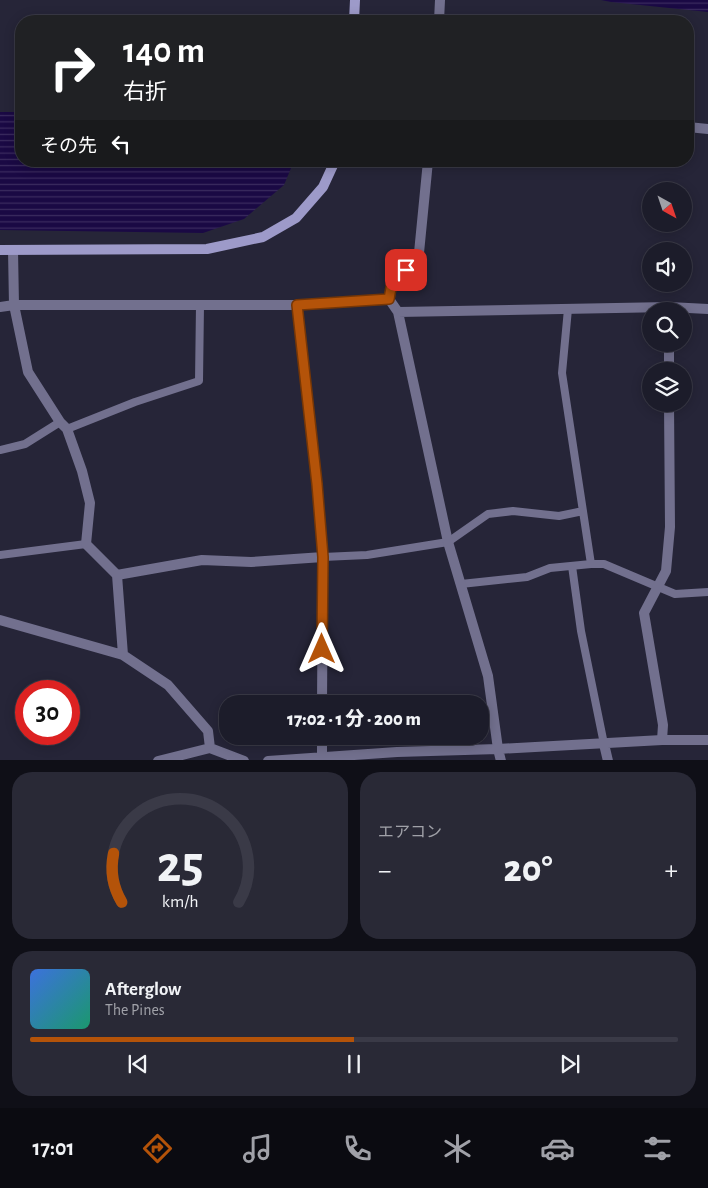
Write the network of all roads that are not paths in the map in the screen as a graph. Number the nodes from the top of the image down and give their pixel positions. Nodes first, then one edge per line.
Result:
1 (354, 0) edge
2 (440, 0) edge
3 (354, 15) edge
4 (439, 15) edge
5 (694, 127) edge
6 (708, 128) edge
7 (332, 167) edge
8 (427, 167) edge
9 (0, 250) edge
10 (13, 250) junction
11 (389, 299) junction
12 (14, 305) junction
13 (200, 305) junction
14 (297, 305) junction
15 (0, 307) edge
16 (568, 309) junction
17 (642, 309) edge
18 (692, 309) edge
19 (708, 309) edge
20 (398, 312) junction
21 (669, 412) edge
22 (63, 426) junction
23 (0, 450) edge
24 (583, 511) junction
25 (448, 542) junction
26 (86, 544) junction
27 (0, 555) edge
28 (323, 557) junction
29 (591, 564) junction
30 (572, 566) junction
31 (117, 575) junction
32 (461, 584) junction
33 (657, 587) junction
34 (708, 592) edge
35 (0, 620) edge
36 (123, 655) junction
37 (322, 695) edge
38 (662, 740) junction
39 (708, 740) edge
40 (604, 744) junction
41 (322, 745) edge
42 (210, 748) junction
43 (498, 749) junction
44 (322, 759) edge
45 (158, 760) edge
46 (244, 760) edge
47 (268, 760) edge
48 (501, 760) edge
49 (608, 760) edge

1 - 3 street
2 - 4 street
5 - 6 street
7 - 10 street
8 - 11 street
9 - 10 street
10 - 12 street
11 - 14 street
11 - 20 street
12 - 13 street
12 - 15 street
12 - 22 street
13 - 14 street
13 - 22 lane
14 - 28 street
16 - 17 street
16 - 20 street
16 - 24 lane
18 - 19 street
20 - 25 street
21 - 33 street
22 - 23 lane
22 - 26 street
24 - 25 lane
24 - 29 lane
25 - 28 lane
25 - 32 street
26 - 27 lane
26 - 31 street
28 - 31 street
28 - 37 street
29 - 30 lane
29 - 33 lane
30 - 32 lane
30 - 40 lane
31 - 36 street
32 - 43 street
33 - 34 lane
33 - 38 street
35 - 36 street
36 - 42 street
38 - 39 street
38 - 40 street
40 - 43 street
40 - 49 street
41 - 44 street
42 - 45 street
42 - 46 street
43 - 44 street
43 - 48 street
44 - 47 street

